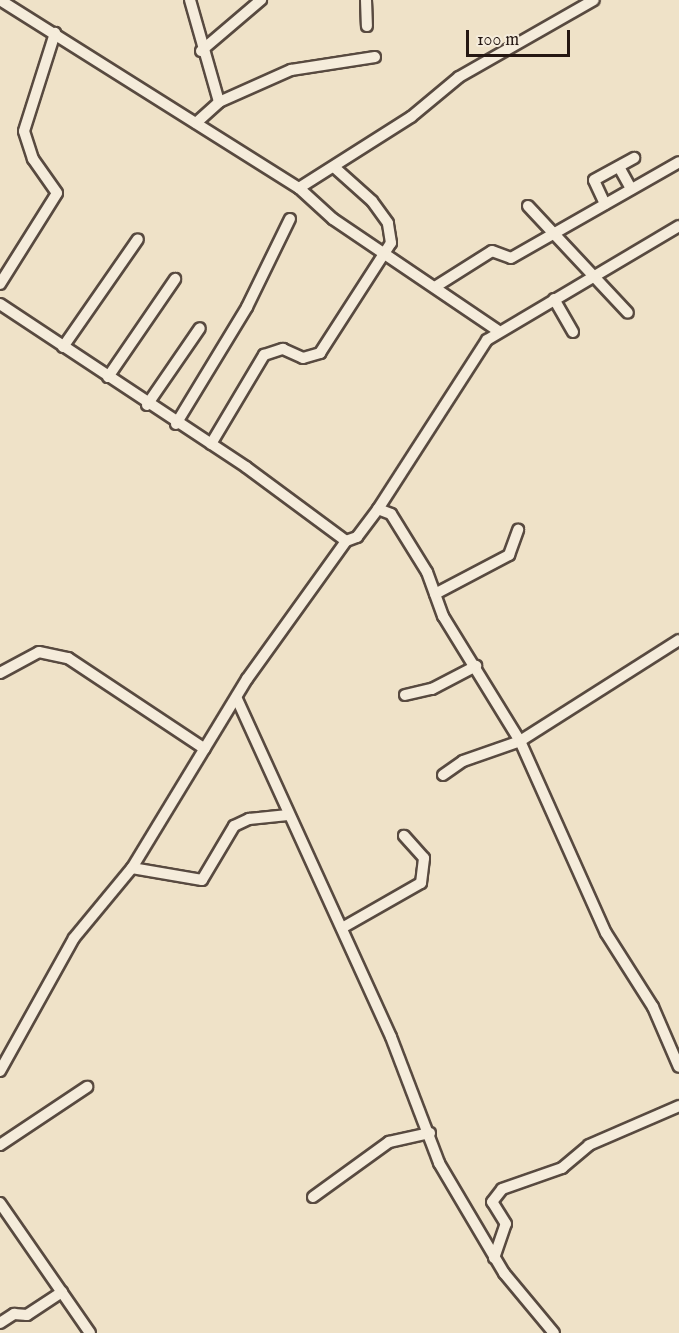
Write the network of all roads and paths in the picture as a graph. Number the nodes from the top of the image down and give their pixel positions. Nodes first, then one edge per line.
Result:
1 (0, 0) edge
2 (190, 0) edge
3 (261, 0) edge
4 (366, 0) edge
5 (594, 0) edge
6 (17, 6) edge
7 (367, 26) dead end
8 (56, 33) junction
9 (201, 51) junction
10 (375, 57) dead end
11 (219, 102) junction
12 (196, 123) junction
13 (634, 158) dead end
14 (679, 162) edge
15 (334, 167) junction
16 (619, 167) junction
17 (299, 188) junction
18 (631, 189) junction
19 (605, 204) junction
20 (528, 206) dead end
21 (290, 219) dead end
22 (679, 226) edge
23 (554, 234) junction
24 (138, 239) dead end
25 (384, 252) junction
26 (596, 274) junction
27 (175, 279) dead end
28 (0, 284) edge
29 (435, 287) junction
30 (554, 299) junction
31 (0, 304) edge
32 (628, 313) dead end
33 (200, 328) dead end
34 (497, 330) junction
35 (573, 332) dead end
36 (63, 347) junction
37 (108, 377) junction
38 (147, 405) junction
39 (176, 424) junction
40 (211, 444) junction
41 (378, 509) junction
42 (518, 530) dead end
43 (346, 542) junction
44 (435, 594) junction
45 (679, 640) edge
46 (476, 666) junction
47 (0, 673) edge
48 (405, 695) dead end
49 (237, 699) junction
50 (520, 741) junction
51 (206, 749) junction
52 (443, 776) dead end
53 (288, 815) junction
54 (404, 836) dead end
55 (132, 868) junction
56 (342, 928) junction
57 (679, 1067) edge
58 (0, 1071) edge
59 (87, 1087) dead end
60 (679, 1106) edge
61 (430, 1133) junction
62 (0, 1145) edge
63 (313, 1197) dead end
64 (0, 1203) edge
65 (494, 1258) junction
66 (62, 1292) junction
67 (0, 1323) edge
68 (90, 1333) edge
69 (554, 1333) edge

1 - 6 street
2 - 9 street
3 - 9 street
4 - 7 street
5 - 15 street
6 - 8 street
8 - 12 street
8 - 28 street
9 - 11 street
10 - 11 street
11 - 12 street
12 - 17 street
13 - 16 street
14 - 18 street
15 - 17 street
15 - 25 street
16 - 18 street
16 - 19 street
17 - 25 street
18 - 19 street
19 - 23 street
20 - 23 street
21 - 39 street
22 - 26 street
23 - 26 street
23 - 29 street
24 - 36 street
25 - 29 street
25 - 40 street
26 - 30 street
26 - 32 street
27 - 37 street
29 - 34 street
30 - 34 street
30 - 35 street
31 - 36 street
33 - 38 street
34 - 41 street
36 - 37 street
37 - 38 street
38 - 39 street
39 - 40 street
40 - 43 street
41 - 43 street
41 - 44 street
42 - 44 street
43 - 49 street
44 - 46 street
45 - 50 street
46 - 48 street
46 - 50 street
47 - 51 street
49 - 51 street
49 - 53 street
50 - 52 street
50 - 57 street
51 - 55 street
53 - 55 street
53 - 56 street
54 - 56 street
55 - 58 street
56 - 61 street
59 - 62 street
60 - 65 street
61 - 63 street
61 - 65 street
64 - 66 street
65 - 69 street
66 - 67 street
66 - 68 street

